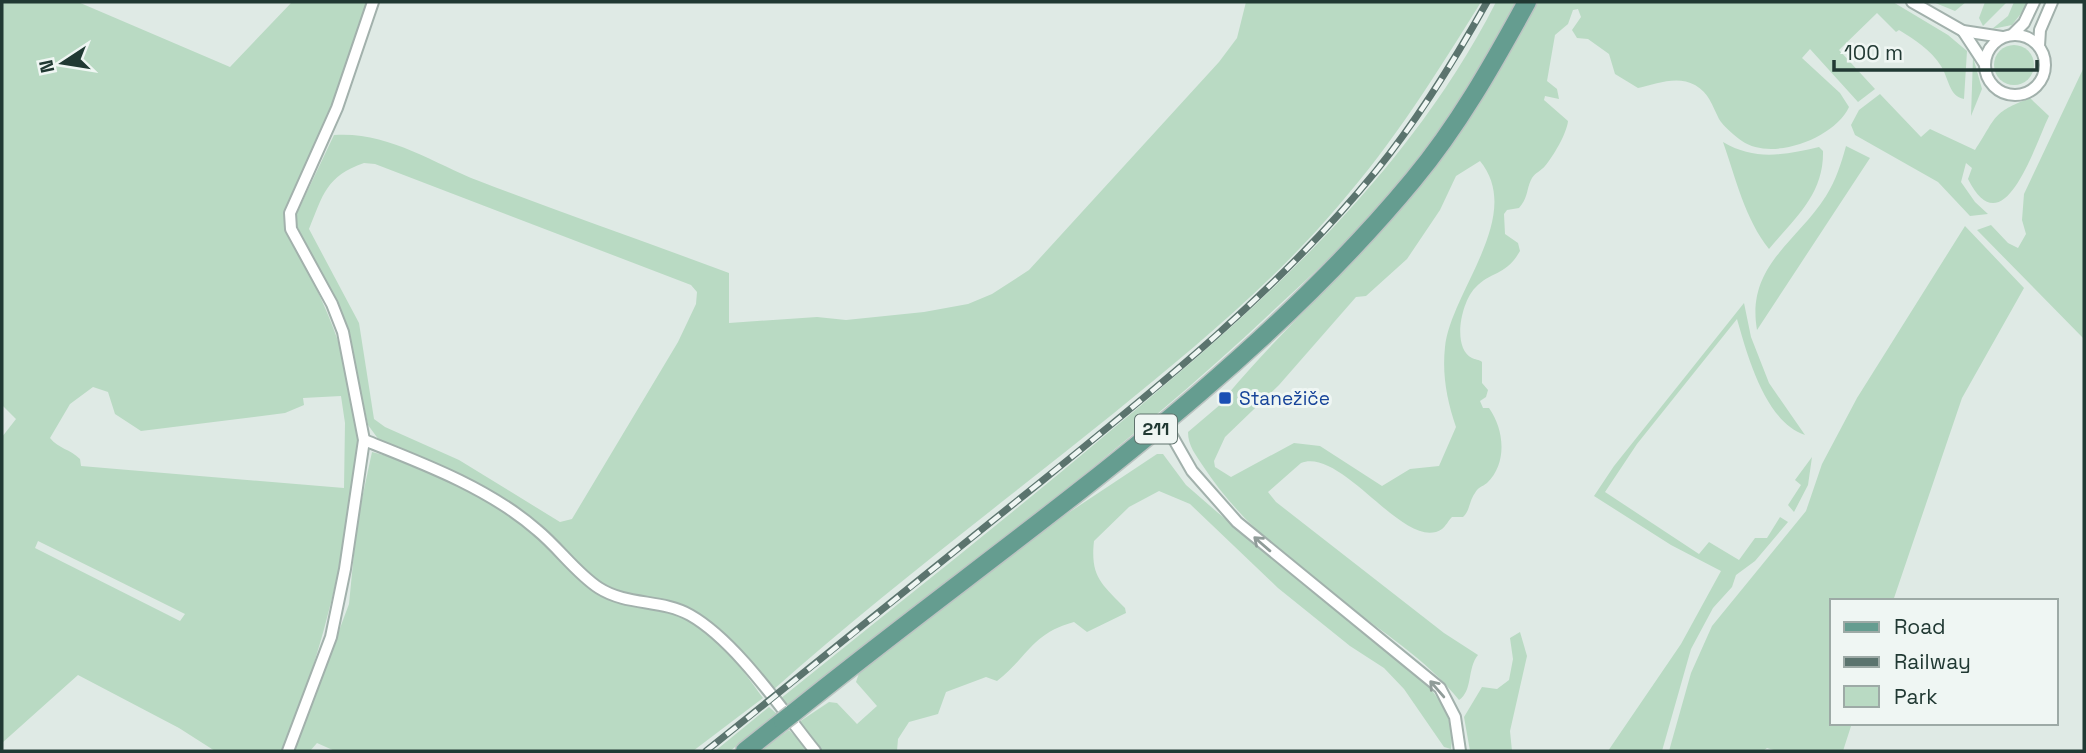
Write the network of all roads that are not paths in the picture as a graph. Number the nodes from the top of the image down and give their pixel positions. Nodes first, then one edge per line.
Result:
1 (373, 2) edge
2 (1527, 2) edge
3 (1912, 2) edge
4 (2034, 2) edge
5 (2052, 2) edge
6 (1964, 31) junction
7 (2007, 36) junction
8 (2039, 46) junction
9 (1984, 64) junction
10 (1164, 422) junction
11 (363, 440) junction
12 (288, 751) edge
13 (745, 751) edge
14 (816, 751) edge
15 (1460, 751) edge

1 - 11 street
2 - 10 main road, 211
3 - 6 street
4 - 7 street
5 - 8 street
6 - 7 street
6 - 9 street
7 - 8 street
7 - 9 street
8 - 9 street
10 - 13 main road, 211
15 -> 10 street
11 - 12 street
11 - 14 street

